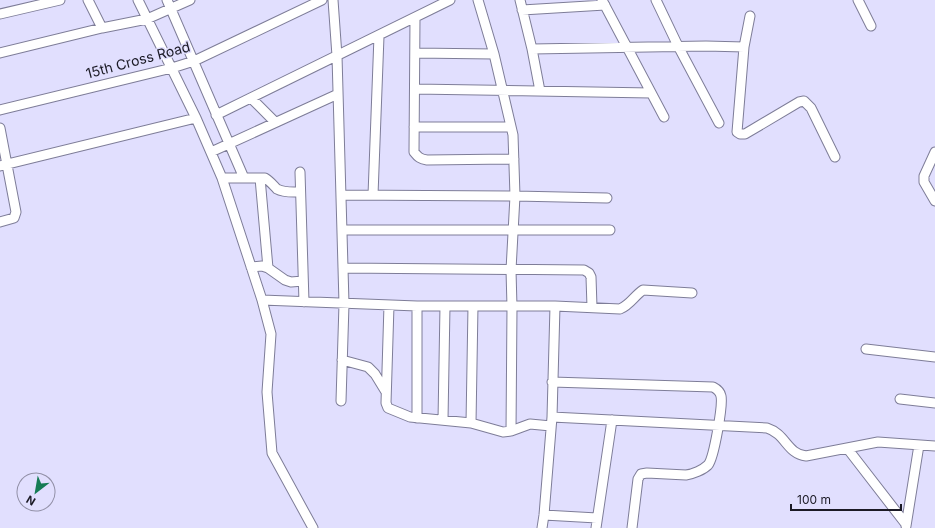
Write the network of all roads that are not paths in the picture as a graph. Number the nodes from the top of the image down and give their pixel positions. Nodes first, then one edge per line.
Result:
1 (60, 0) edge
2 (88, 0) edge
3 (138, 0) edge
4 (167, 0) edge
5 (190, 0) edge
6 (322, 0) edge
7 (333, 0) edge
8 (450, 0) edge
9 (478, 0) edge
10 (520, 0) edge
11 (656, 0) edge
12 (858, 0) edge
13 (604, 2) edge
14 (171, 9) junction
15 (522, 10) junction
16 (0, 14) edge
17 (750, 16) dead end
18 (415, 18) junction
19 (147, 19) junction
20 (871, 26) dead end
21 (102, 28) junction
22 (379, 36) junction
23 (678, 46) junction
24 (626, 47) junction
25 (744, 47) junction
26 (532, 49) junction
27 (0, 53) edge
28 (415, 53) junction
29 (494, 54) junction
30 (337, 56) junction
31 (194, 60) junction
32 (172, 68) junction
33 (415, 89) junction
34 (502, 90) junction
35 (540, 91) junction
36 (651, 93) junction
37 (338, 94) junction
38 (251, 98) junction
39 (0, 110) edge
40 (216, 115) junction
41 (664, 117) dead end
42 (196, 118) junction
43 (275, 122) junction
44 (719, 123) dead end
45 (414, 127) junction
46 (511, 127) junction
47 (0, 128) edge
48 (228, 144) junction
49 (211, 152) junction
50 (934, 156) edge
51 (836, 157) dead end
52 (514, 159) junction
53 (4, 165) edge
54 (300, 172) dead end
55 (222, 178) junction
56 (244, 178) junction
57 (260, 178) junction
58 (300, 192) junction
59 (342, 195) junction
60 (373, 195) junction
61 (515, 196) junction
62 (607, 198) dead end
63 (935, 201) edge
64 (0, 222) edge
65 (342, 230) junction
66 (610, 230) dead end
67 (513, 231) junction
68 (251, 267) junction
69 (268, 268) junction
70 (343, 268) junction
71 (511, 270) junction
72 (303, 281) junction
73 (692, 292) dead end
74 (262, 300) junction
75 (304, 302) junction
76 (344, 304) junction
77 (389, 305) junction
78 (417, 306) junction
79 (445, 306) junction
80 (473, 306) junction
81 (555, 306) junction
82 (512, 307) junction
83 (592, 307) junction
84 (866, 349) dead end
85 (935, 357) edge
86 (342, 360) junction
87 (552, 382) junction
88 (386, 392) junction
89 (900, 399) dead end
90 (341, 401) dead end
91 (935, 402) edge
92 (552, 417) junction
93 (417, 418) junction
94 (443, 420) junction
95 (612, 420) junction
96 (471, 423) junction
97 (551, 426) junction
98 (719, 426) junction
99 (511, 431) junction
100 (919, 445) junction
101 (935, 446) edge
102 (847, 448) junction
103 (544, 515) junction
104 (597, 518) junction
105 (906, 525) edge
106 (313, 528) edge
107 (542, 528) edge
108 (596, 528) edge
109 (632, 528) edge

1 - 16 street
2 - 21 street
3 - 19 street
4 - 14 street
5 - 14 street
6 - 31 street, 15th Cross Road
7 - 30 street
8 - 18 street
9 - 29 street
10 - 15 street
11 - 23 street
12 - 20 street
13 - 15 street
13 - 24 street
14 - 19 street
14 - 31 street
15 - 26 street
17 - 25 street
18 - 22 street
18 - 28 street
19 - 21 street
19 - 32 street
21 - 27 street
22 - 30 street
22 - 60 street
23 - 24 street
23 - 25 street
23 - 44 street
24 - 26 street
24 - 36 street
25 - 51 street
26 - 35 street
28 - 29 street
28 - 33 street
29 - 34 street
30 - 37 street
30 - 38 street
31 - 32 street, 15th Cross Road
31 - 40 street
32 - 39 street, 15th Cross Road
32 - 42 street
33 - 34 street
33 - 45 street
34 - 35 street
34 - 46 street
35 - 36 street
36 - 41 street
37 - 43 street
37 - 59 street
38 - 40 street
38 - 43 street
40 - 48 street
42 - 49 street
42 - 53 street
43 - 48 street
45 - 46 street
45 - 52 street
46 - 52 street
47 - 53 street
48 - 49 street
48 - 56 street
49 - 55 street
50 - 63 street
52 - 61 street
53 - 64 street
54 - 58 street
55 - 56 street
55 - 68 street
56 - 57 street
57 - 58 street
57 - 69 street
58 - 72 street
59 - 60 street
59 - 65 street
60 - 61 street
61 - 62 street
61 - 67 street
65 - 67 street
65 - 70 street
66 - 67 street
67 - 71 street
68 - 69 street
68 - 74 street
69 - 72 street
70 - 71 street
70 - 76 street
71 - 82 street
71 - 83 street
72 - 75 street
73 - 83 street
74 - 75 street
74 - 106 street
75 - 76 street
76 - 77 street
76 - 86 street
77 - 78 street
77 - 88 street
78 - 79 street
78 - 93 street
79 - 80 street
79 - 94 street
80 - 82 street
80 - 96 street
81 - 82 street
81 - 83 street
81 - 87 street
82 - 99 street
84 - 85 street
86 - 88 street
86 - 90 street
87 - 92 street
87 - 98 street
88 - 93 street
89 - 91 street
92 - 95 street
92 - 97 street
93 - 94 street
94 - 96 street
95 - 98 street
95 - 104 street
96 - 99 street
97 - 99 street
97 - 103 street
98 - 102 street
98 - 109 street
100 - 101 street
100 - 102 street
100 - 105 street
102 - 105 street
103 - 104 street
103 - 107 street
104 - 108 street

